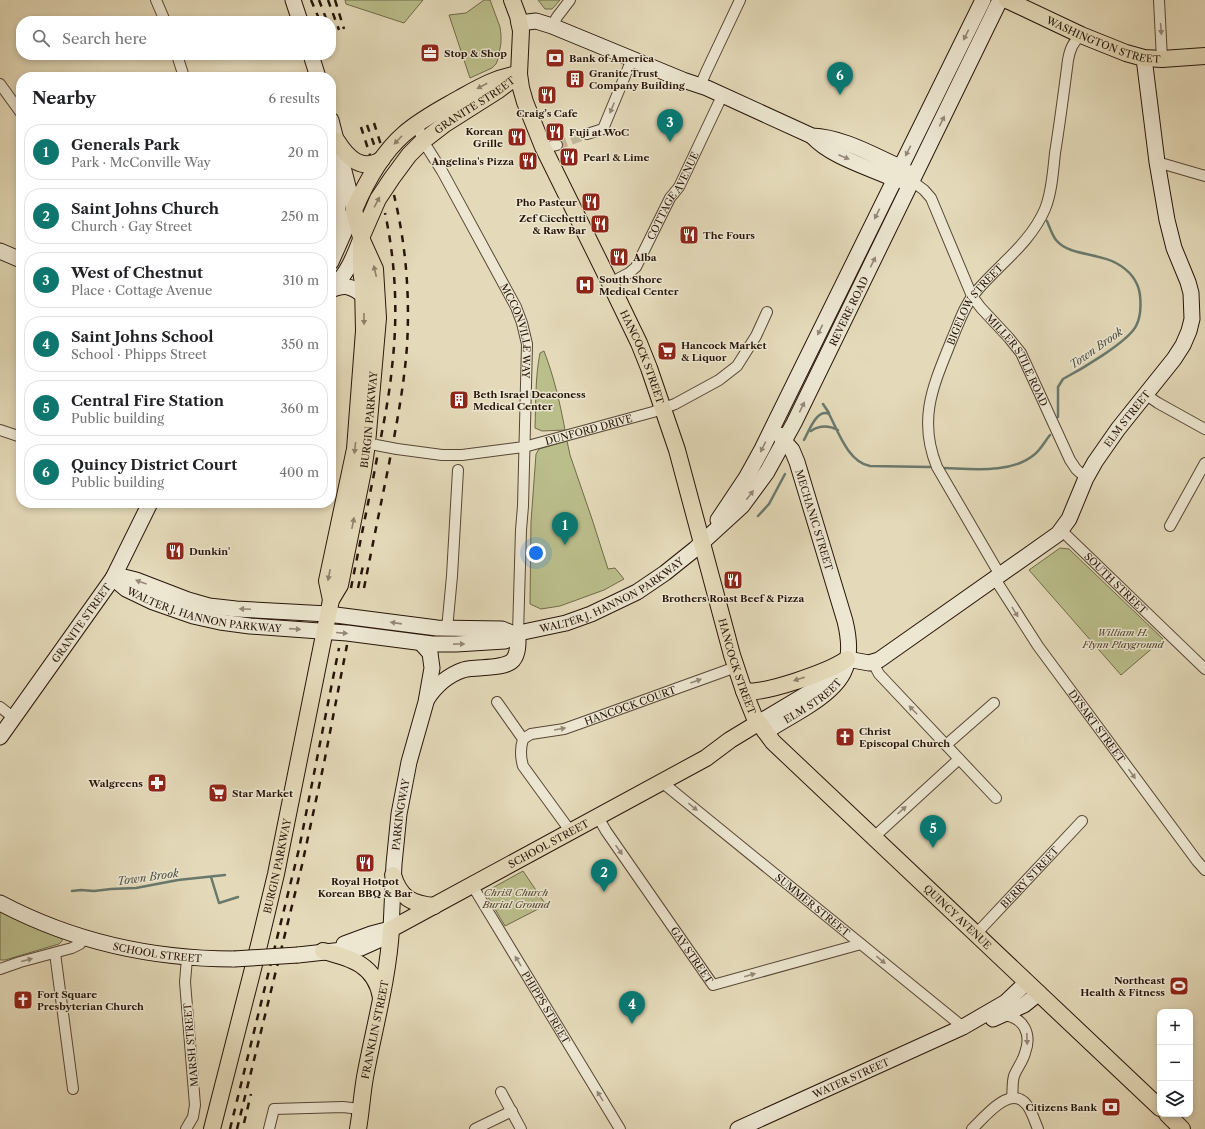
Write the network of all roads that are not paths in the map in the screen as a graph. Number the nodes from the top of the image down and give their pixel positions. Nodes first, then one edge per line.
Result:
1 (156, 0) edge
2 (293, 0) edge
3 (512, 0) edge
4 (570, 0) edge
5 (740, 0) edge
6 (983, 0) edge
7 (1000, 0) edge
8 (1007, 0) edge
9 (1159, 0) edge
10 (163, 16) edge
11 (298, 16) edge
12 (519, 23) junction
13 (552, 26) junction
14 (1081, 35) junction
15 (1205, 56) edge
16 (1144, 58) junction
17 (1162, 58) junction
18 (632, 59) junction
19 (179, 60) edge
20 (313, 60) edge
21 (182, 72) edge
22 (316, 72) edge
23 (519, 74) junction
24 (0, 84) edge
25 (700, 86) junction
26 (722, 96) junction
27 (16, 106) edge
28 (417, 124) junction
29 (588, 134) tunnel mouth
30 (336, 138) edge
31 (337, 141) junction
32 (423, 142) junction
33 (382, 159) junction
34 (1157, 162) junction
35 (897, 173) junction
36 (1205, 176) edge
37 (912, 181) junction
38 (354, 210) junction
39 (361, 238) junction
40 (337, 248) joint
41 (0, 251) edge
42 (16, 258) edge
43 (610, 283) junction
44 (336, 285) edge
45 (336, 288) edge
46 (363, 295) junction
47 (972, 296) junction
48 (767, 312) dead end
49 (793, 386) junction
50 (1145, 394) junction
51 (784, 404) joint
52 (664, 408) junction
53 (1205, 429) edge
54 (0, 430) edge
55 (16, 435) edge
56 (785, 441) junction
57 (372, 445) junction
58 (524, 447) junction
59 (1205, 463) edge
60 (458, 470) dead end
61 (1086, 478) junction
62 (148, 508) edge
63 (1170, 526) dead end
64 (1062, 531) junction
65 (702, 542) junction
66 (998, 576) junction
67 (113, 578) junction
68 (330, 607) junction
69 (447, 628) junction
70 (325, 631) junction
71 (516, 634) junction
72 (421, 643) junction
73 (847, 658) junction
74 (873, 663) junction
75 (736, 667) junction
76 (1205, 669) edge
77 (744, 692) junction
78 (426, 702) junction
79 (497, 702) dead end
80 (994, 703) dead end
81 (0, 707) edge
82 (14, 718) junction
83 (761, 727) junction
84 (0, 737) edge
85 (523, 739) junction
86 (946, 745) junction
87 (959, 758) junction
88 (662, 783) junction
89 (996, 798) dead end
90 (598, 817) junction
91 (1082, 820) dead end
92 (570, 832) junction
93 (874, 837) junction
94 (1205, 870) edge
95 (393, 875) junction
96 (472, 885) junction
97 (0, 903) edge
98 (434, 906) junction
99 (391, 929) junction
100 (976, 934) junction
101 (84, 938) junction
102 (861, 944) junction
103 (55, 952) junction
104 (323, 952) junction
105 (186, 958) junction
106 (0, 969) edge
107 (1027, 982) junction
108 (1039, 993) junction
109 (381, 999) junction
110 (1003, 1015) junction
111 (963, 1027) junction
112 (73, 1089) dead end
113 (501, 1092) dead end
114 (1012, 1098) junction
115 (1157, 1105) edge
116 (360, 1109) junction
117 (512, 1111) junction
118 (1169, 1117) edge
119 (186, 1129) edge
120 (212, 1129) edge
121 (269, 1129) edge
122 (358, 1129) edge
123 (475, 1129) edge
124 (522, 1129) edge
125 (620, 1129) edge
126 (738, 1129) edge
127 (972, 1129) edge
128 (1038, 1129) edge
129 (1182, 1129) edge

1 - 10 street
2 - 11 street
3 - 12 main road, HANCOCK STREET
4 - 13 street
5 - 25 street
6 -> 35 street, REVERE ROAD
37 -> 7 street, REVERE ROAD
8 - 14 main road, WASHINGTON STREET
9 -> 17 street
12 - 13 street
12 - 23 main road, HANCOCK STREET
13 - 18 street
14 - 16 main road, WASHINGTON STREET
14 - 47 street, BIGELOW STREET
15 - 17 main road, WASHINGTON STREET
16 - 17 main road, WASHINGTON STREET
16 - 34 street, ELM STREET
18 - 25 street
18 -> 29 street
19 - 21 street
20 - 22 street
23 -> 28 main road, GRANITE STREET
23 - 32 main road, GRANITE STREET
23 - 43 main road, HANCOCK STREET
24 - 27 street
25 - 26 street
26 - 35 street
26 - 43 street, COTTAGE AVENUE
28 - 32 street, MCCONVILLE WAY
28 -> 33 main road, GRANITE STREET
30 - 31 street, BURGIN PARKWAY
31 - 33 main road
31 - 38 street, BURGIN PARKWAY
31 - 40 street
39 -> 32 main road, GRANITE STREET
32 - 58 street, MCCONVILLE WAY
33 - 38 main road, GRANITE STREET
34 - 36 street
34 - 50 street, ELM STREET
35 - 37 street
35 -> 49 street, REVERE ROAD
37 - 47 street, MILLER STILE ROAD
56 -> 37 street, REVERE ROAD
38 - 39 main road, BURGIN PARKWAY
38 - 40 street, GRANITE STREET
39 - 44 street, GRANITE STREET
39 - 46 main road, BURGIN PARKWAY
57 -> 39 main road, BURGIN PARKWAY
41 - 42 street
43 - 52 main road, HANCOCK STREET
45 - 46 street
46 -> 68 main road, BURGIN PARKWAY
47 - 61 street, MILLER STILE ROAD
47 - 66 street, BIGELOW STREET
48 - 52 street, DUNFORD DRIVE
49 - 51 street, REVERE ROAD
49 - 56 street, MECHANIC STREET
50 - 53 street
50 - 61 street, ELM STREET
51 -> 65 street, WALTER J. HANNON PARKWAY
52 - 58 street, DUNFORD DRIVE
52 - 65 main road, HANCOCK STREET
54 - 55 street
65 -> 56 street, WALTER J. HANNON PARKWAY
56 - 73 street, MECHANIC STREET
57 - 58 street, DUNFORD DRIVE, bridge
68 -> 57 main road, BURGIN PARKWAY
58 - 71 street, MCCONVILLE WAY
59 - 63 street
60 - 69 street
61 - 64 street, ELM STREET
62 - 67 street, GRANITE STREET
64 - 66 street, ELM STREET
64 - 76 street, SOUTH STREET
65 - 71 street, WALTER J. HANNON PARKWAY
65 - 75 main road, HANCOCK STREET
66 - 74 street, ELM STREET
66 -> 94 street, DYSART STREET
68 -> 67 street, WALTER J. HANNON PARKWAY
67 -> 70 street, WALTER J. HANNON PARKWAY
67 - 82 street, GRANITE STREET
69 -> 68 street, WALTER J. HANNON PARKWAY
68 - 70 main road, BURGIN PARKWAY
69 - 71 street, WALTER J. HANNON PARKWAY
70 -> 72 street, WALTER J. HANNON PARKWAY
70 - 120 main road, BURGIN PARKWAY
72 -> 71 street, WALTER J. HANNON PARKWAY
71 - 78 street, PARKINGWAY
72 - 78 street, PARKINGWAY
73 - 74 street
73 -> 77 main road
73 - 83 street, ELM STREET
86 -> 74 street
75 - 77 main road, HANCOCK STREET
85 -> 75 street, HANCOCK COURT
77 - 83 main road, HANCOCK STREET
78 - 95 street, PARKINGWAY
79 - 85 street
80 - 86 street
81 - 82 street
82 - 84 street, GRANITE STREET
83 - 88 main road, SCHOOL STREET
83 - 93 main road, QUINCY AVENUE
85 - 92 street
86 - 87 street
87 - 89 street
93 -> 87 street
88 - 90 main road, SCHOOL STREET
88 -> 102 street, SUMMER STREET
90 - 92 main road, SCHOOL STREET
90 -> 102 street, GAY STREET
91 - 100 street, BERRY STREET
92 - 96 main road, SCHOOL STREET
93 - 100 main road, QUINCY AVENUE
95 - 98 main road
95 - 99 street, PARKINGWAY
96 - 98 main road, SCHOOL STREET
125 -> 96 street, PHIPPS STREET
97 - 101 street, SCHOOL STREET
98 - 99 main road, SCHOOL STREET
99 - 104 street, SCHOOL STREET
99 - 109 main road, FRANKLIN STREET
100 - 107 main road, QUINCY AVENUE
101 - 103 street
101 - 105 street, SCHOOL STREET
102 -> 111 street, SUMMER STREET
106 -> 103 street
103 - 112 street
104 - 105 street, SCHOOL STREET, bridge
104 - 109 main road
105 - 119 street, MARSH STREET
107 - 108 main road, QUINCY AVENUE
107 - 111 street, WATER STREET
108 - 110 street, WATER STREET
108 - 115 main road, QUINCY AVENUE
109 - 116 main road, FRANKLIN STREET
110 - 111 street, WATER STREET
110 -> 114 street
111 - 126 street, WATER STREET
113 - 117 street
114 - 127 street
114 - 128 street
116 - 121 street
116 - 122 main road, FRANKLIN STREET
117 - 123 street
117 - 124 street
118 - 129 main road

